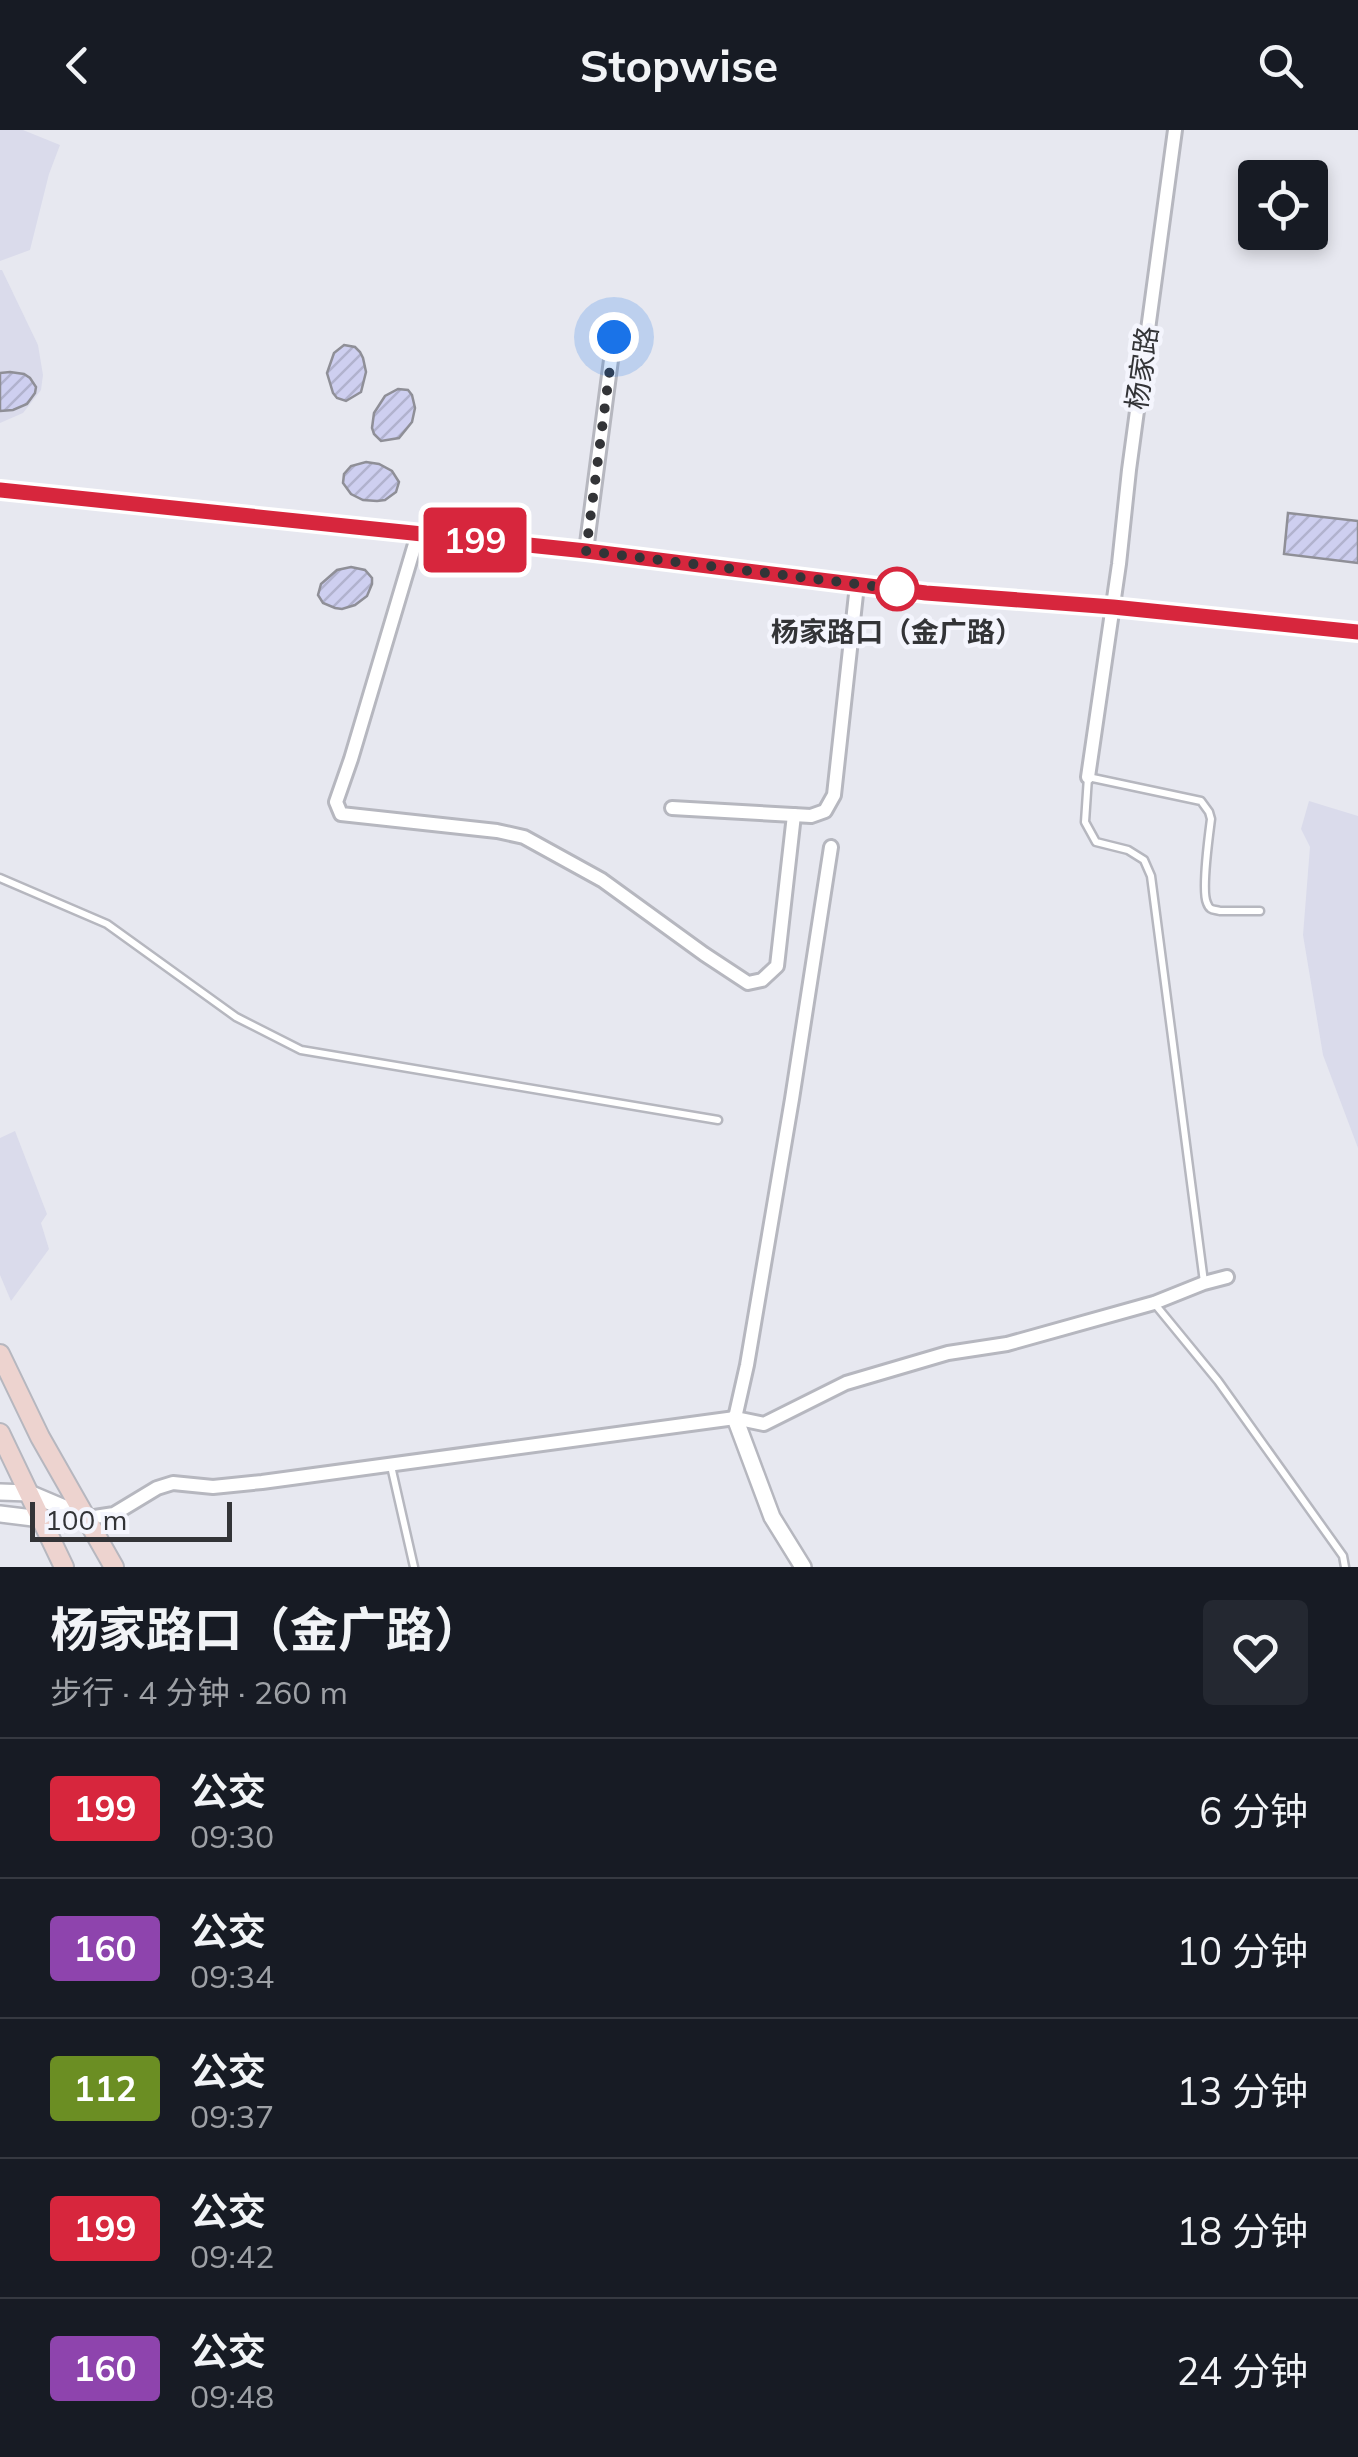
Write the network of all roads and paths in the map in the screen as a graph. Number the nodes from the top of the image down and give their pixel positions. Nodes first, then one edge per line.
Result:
1 (1175, 130) edge
2 (614, 337) dead end
3 (0, 490) edge
4 (418, 534) junction
5 (586, 551) junction
6 (857, 584) junction
7 (1113, 607) junction
8 (1358, 632) edge
9 (1088, 778) junction
10 (672, 808) dead end
11 (794, 815) junction
12 (831, 847) dead end
13 (0, 878) edge
14 (1260, 911) dead end
15 (718, 1120) dead end
16 (1227, 1277) dead end
17 (1204, 1283) junction
18 (1154, 1303) junction
19 (0, 1354) edge
20 (735, 1418) junction
21 (0, 1432) edge
22 (391, 1466) junction
23 (0, 1492) edge
24 (29, 1494) junction
25 (0, 1514) edge
26 (88, 1518) junction
27 (41, 1519) junction
28 (64, 1567) edge
29 (114, 1567) edge
30 (414, 1567) edge
31 (803, 1567) edge
32 (1345, 1567) edge

1 - 7 street, 杨家路
2 - 5 street
3 - 4 street
4 - 5 street
4 - 11 street
5 - 6 street
6 - 7 street
6 - 11 street
7 - 8 street
7 - 9 street, 杨家路
9 - 14 lane
9 - 17 lane
10 - 11 street
12 - 20 street
13 - 15 lane
16 - 17 street
17 - 18 street
18 - 20 street
18 - 32 lane
19 - 26 main road
20 - 22 street
20 - 31 street
21 - 24 main road
22 - 26 street
22 - 30 lane
23 - 24 street
24 - 26 street
24 - 27 main road
25 - 27 street
26 - 27 street
26 - 29 main road
27 - 28 main road

